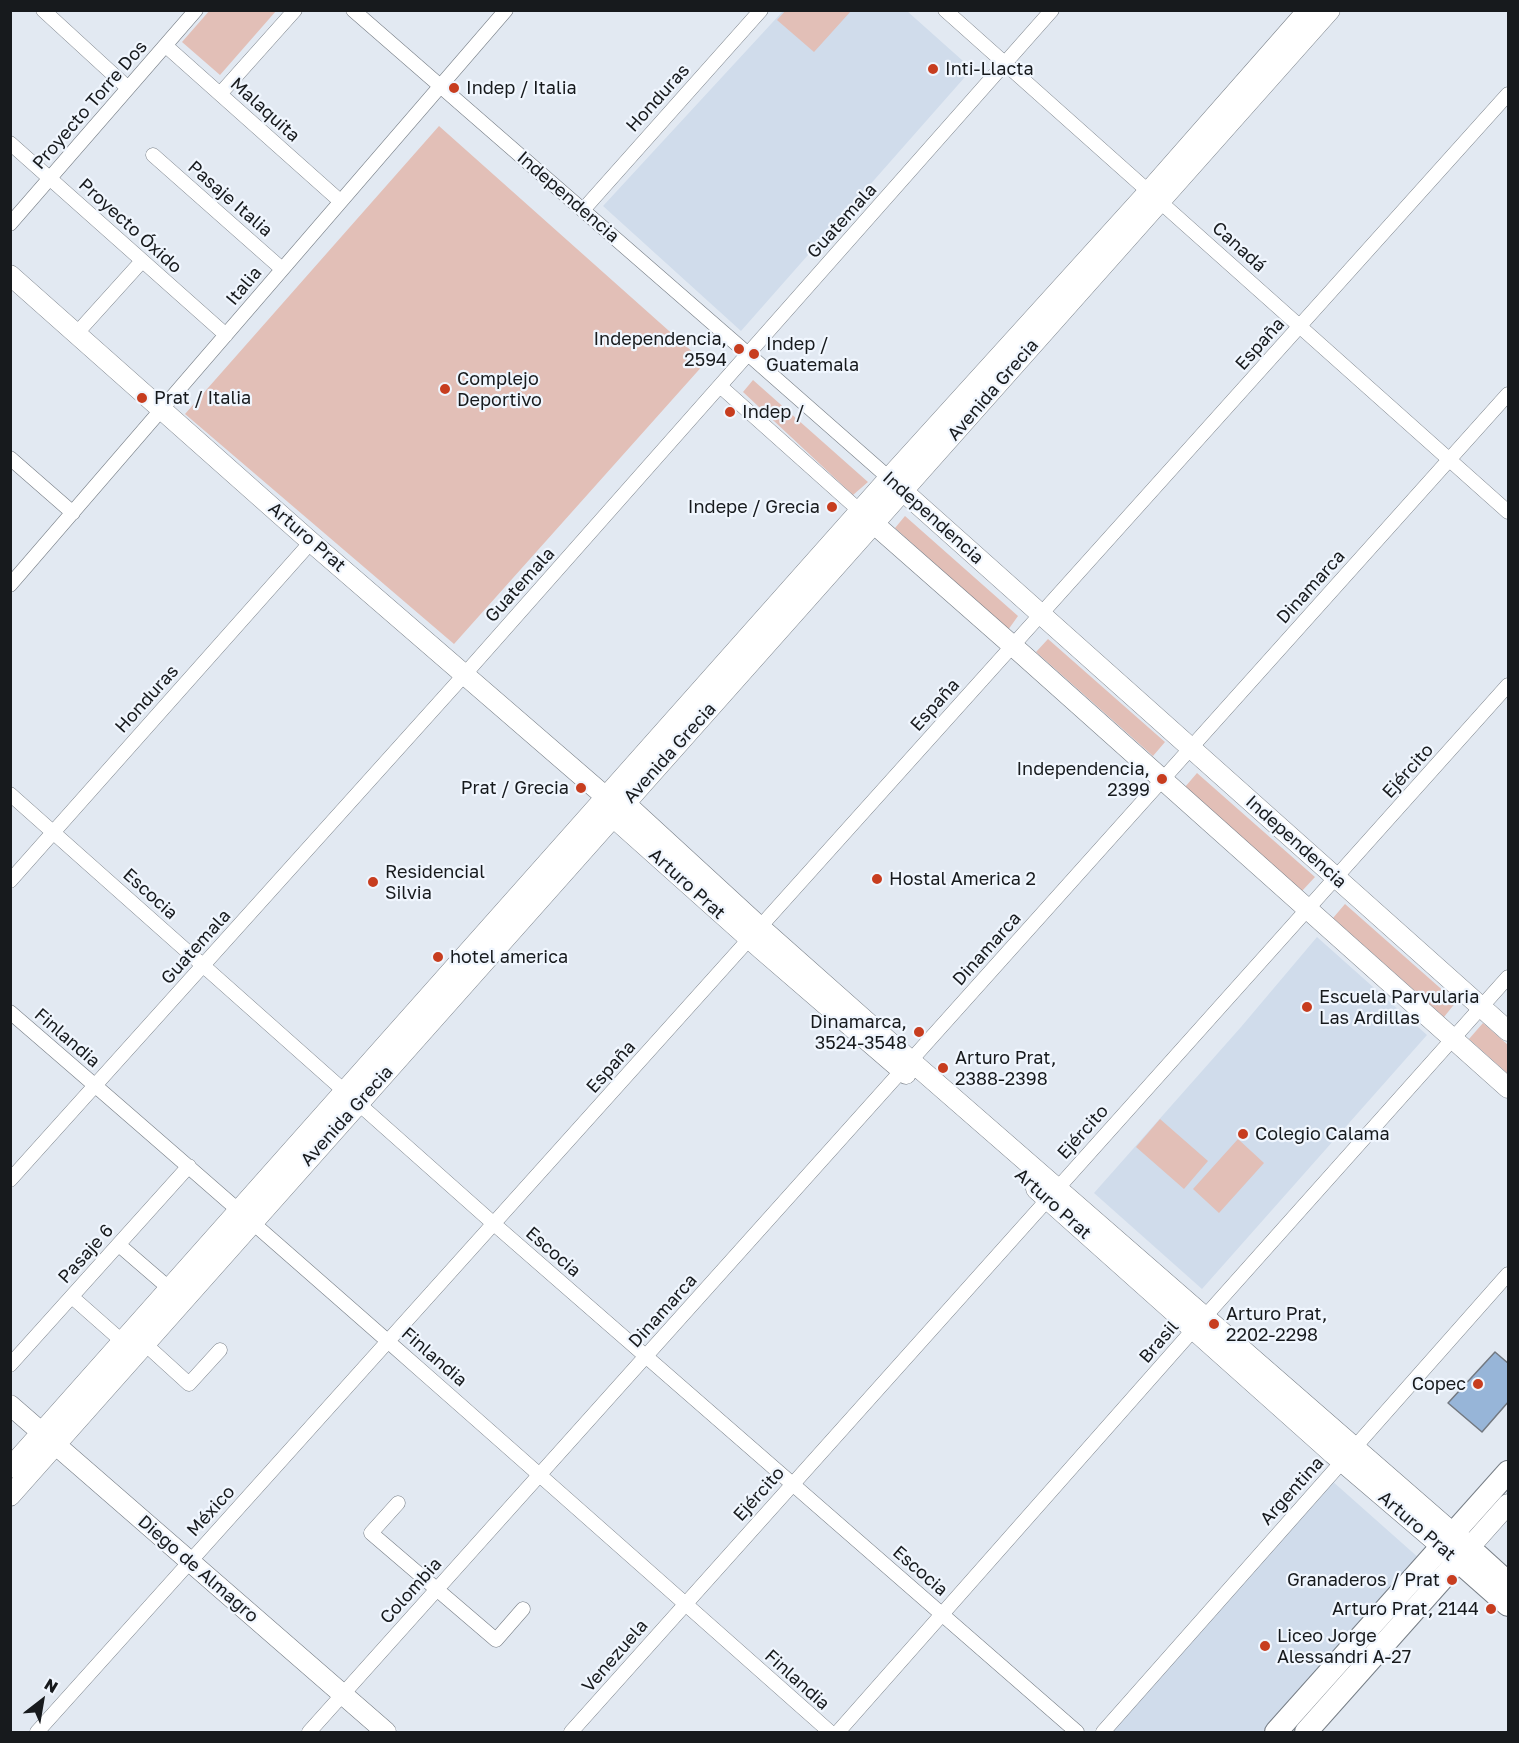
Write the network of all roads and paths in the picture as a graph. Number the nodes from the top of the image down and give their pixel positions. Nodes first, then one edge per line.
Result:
1 (43, 10) edge
2 (295, 10) edge
3 (353, 10) edge
4 (506, 10) edge
5 (760, 10) edge
6 (945, 10) edge
7 (1052, 10) edge
8 (1308, 10) edge
9 (1330, 10) edge
10 (195, 11) edge
11 (166, 46) junction
12 (1005, 64) junction
13 (440, 87) junction
14 (128, 88) junction
15 (220, 94) junction
16 (1509, 94) edge
17 (10, 143) edge
18 (153, 155) dead end
19 (50, 179) junction
20 (1155, 196) junction
21 (340, 201) junction
22 (583, 210) junction
23 (10, 224) edge
24 (142, 261) junction
25 (282, 269) junction
26 (10, 275) edge
27 (1300, 326) junction
28 (77, 333) junction
29 (226, 335) junction
30 (748, 354) junction
31 (720, 386) junction
32 (1509, 394) edge
33 (163, 409) junction
34 (10, 458) edge
35 (1450, 460) junction
36 (896, 485) junction
37 (1509, 512) edge
38 (73, 513) junction
39 (867, 517) junction
40 (311, 542) junction
41 (10, 585) edge
42 (1041, 614) junction
43 (1013, 646) junction
44 (465, 674) junction
45 (1509, 685) edge
46 (1191, 748) junction
47 (1163, 780) junction
48 (10, 794) edge
49 (606, 797) junction
50 (619, 810) junction
51 (54, 832) junction
52 (1336, 878) junction
53 (10, 881) edge
54 (1308, 909) junction
55 (755, 933) junction
56 (203, 966) junction
57 (1509, 977) edge
58 (1482, 1008) junction
59 (10, 1012) edge
60 (1509, 1032) edge
61 (1453, 1039) junction
62 (906, 1066) junction
63 (95, 1085) junction
64 (1509, 1088) edge
65 (352, 1098) junction
66 (189, 1166) junction
67 (10, 1180) edge
68 (1052, 1194) junction
69 (247, 1216) junction
70 (494, 1224) junction
71 (119, 1245) junction
72 (1509, 1274) edge
73 (170, 1289) junction
74 (72, 1297) junction
75 (1199, 1323) junction
76 (389, 1341) junction
77 (123, 1342) junction
78 (145, 1344) junction
79 (220, 1350) dead end
80 (646, 1357) junction
81 (10, 1365) edge
82 (10, 1405) edge
83 (49, 1439) junction
84 (1349, 1454) junction
85 (10, 1468) edge
86 (1509, 1472) edge
87 (540, 1474) junction
88 (792, 1484) junction
89 (10, 1496) edge
90 (398, 1503) dead end
91 (1509, 1504) edge
92 (1456, 1547) junction
93 (189, 1562) junction
94 (1509, 1582) edge
95 (437, 1590) junction
96 (685, 1604) junction
97 (1509, 1605) edge
98 (523, 1609) dead end
99 (942, 1615) junction
100 (343, 1695) junction
101 (37, 1732) edge
102 (309, 1732) edge
103 (386, 1732) edge
104 (571, 1732) edge
105 (830, 1732) edge
106 (838, 1732) edge
107 (1077, 1732) edge
108 (1102, 1732) edge
109 (1276, 1732) edge
110 (1306, 1732) edge

1 - 14 street
2 - 15 street
3 - 13 street, Independencia
4 - 13 street, Italia
5 - 22 street, Honduras
6 - 12 street, Canadá
7 - 12 street, Guatemala
8 - 20 main road, Avenida Grecia
9 - 20 main road, Avenida Grecia
10 - 11 street, Proyecto Torre Dos
11 - 14 street, Proyecto Torre Dos
11 - 15 street, Malaquita
12 - 20 street, Canadá
12 - 30 street, Guatemala
13 - 21 street, Italia
13 - 22 street, Independencia
14 - 19 street, Proyecto Torre Dos
15 - 21 street, Malaquita
16 - 27 street, España
17 - 19 street, Proyecto Óxido
18 - 25 street, Pasaje Italia
19 - 23 street, Proyecto Torre Dos
19 - 24 street, Proyecto Óxido
20 - 27 street, Canadá
20 - 36 main road, Avenida Grecia
21 - 25 street, Italia
22 - 30 street, Independencia
24 - 28 street
24 - 29 street, Proyecto Óxido
25 - 29 street, Italia
26 - 28 main road, Arturo Prat
27 - 35 street, Canadá
27 - 42 street, España
28 - 33 main road, Arturo Prat
29 - 33 street, Italia
30 - 31 street, Guatemala
30 - 36 street, Independencia
31 - 39 street
31 - 44 street, Guatemala
32 - 35 street, Dinamarca
33 - 38 street, Italia
33 - 40 main road, Arturo Prat
34 - 38 street
35 - 37 street, Canadá
35 - 46 street, Dinamarca
36 - 39 main road, Avenida Grecia
36 - 42 main road, Independencia
38 - 41 street, Italia
39 - 43 main road
39 - 49 main road, Avenida Grecia
39 - 50 main road, Avenida Grecia
40 - 44 main road, Arturo Prat
40 - 51 street, Honduras
42 - 43 street, España
42 - 46 main road, Independencia
43 - 47 main road
43 - 55 street, España
44 - 49 main road, Arturo Prat
44 - 56 street, Guatemala
45 - 52 street, Ejército
46 - 47 street, Dinamarca
46 - 52 main road, Independencia
47 - 54 main road
47 - 62 street, Dinamarca
48 - 51 street, Escocia
49 - 50 main road
49 - 65 main road, Avenida Grecia
50 - 55 main road, Arturo Prat
50 - 65 main road, Avenida Grecia
51 - 53 street, Honduras
51 - 56 street, Escocia
52 - 54 street, Ejército
52 - 58 main road, Independencia
54 - 61 main road
54 - 68 street, Ejército
55 - 62 main road, Arturo Prat
55 - 70 street, España
56 - 63 street, Guatemala
56 - 65 street, Escocia
57 - 58 street, Brasil
58 - 60 main road, Independencia
58 - 61 street, Brasil
59 - 63 street, Finlandia
61 - 64 main road
61 - 75 street, Brasil
62 - 68 main road, Arturo Prat
62 - 80 street, Dinamarca
63 - 66 street, Finlandia
63 - 67 street, Guatemala
65 - 69 main road, Avenida Grecia
65 - 70 street, Escocia
66 - 69 street, Finlandia
66 - 71 street, Pasaje 6
68 - 75 main road, Arturo Prat
68 - 88 street, Ejército
69 - 73 main road, Avenida Grecia
69 - 76 street, Finlandia
69 - 78 main road, Avenida Grecia
70 - 76 street, España
70 - 80 street, Escocia
71 - 73 street
71 - 74 street, Pasaje 6
72 - 84 street, Argentina
73 - 77 main road, Avenida Grecia
74 - 77 street
74 - 81 street, Pasaje 6
75 - 84 main road, Arturo Prat
75 - 99 street, Brasil
76 - 87 street, Finlandia
76 - 93 street, México
77 - 83 main road, Avenida Grecia
78 - 79 street
78 - 83 main road, Avenida Grecia
80 - 87 street, Dinamarca
80 - 88 street, Escocia
82 - 83 main road, Diego de Almagro
83 - 85 main road, Avenida Grecia
83 - 89 main road, Avenida Grecia
83 - 93 main road, Diego de Almagro
84 - 92 main road, Arturo Prat
84 - 108 street, Argentina
86 - 92 main road
87 - 95 street, Colombia
87 - 96 street, Finlandia
88 - 96 street, Ejército
88 - 99 street, Escocia
90 - 95 street
91 - 92 main road
92 - 94 main road, Arturo Prat
92 - 97 main road, Arturo Prat
92 - 109 main road
92 - 110 main road
93 - 100 main road, Diego de Almagro
93 - 101 street, México
95 - 98 street
95 - 100 street, Colombia
96 - 104 street, Venezuela
96 - 105 street, Finlandia
99 - 106 street, Brasil
99 - 107 street, Escocia
100 - 102 street, Colombia
100 - 103 main road, Diego de Almagro

